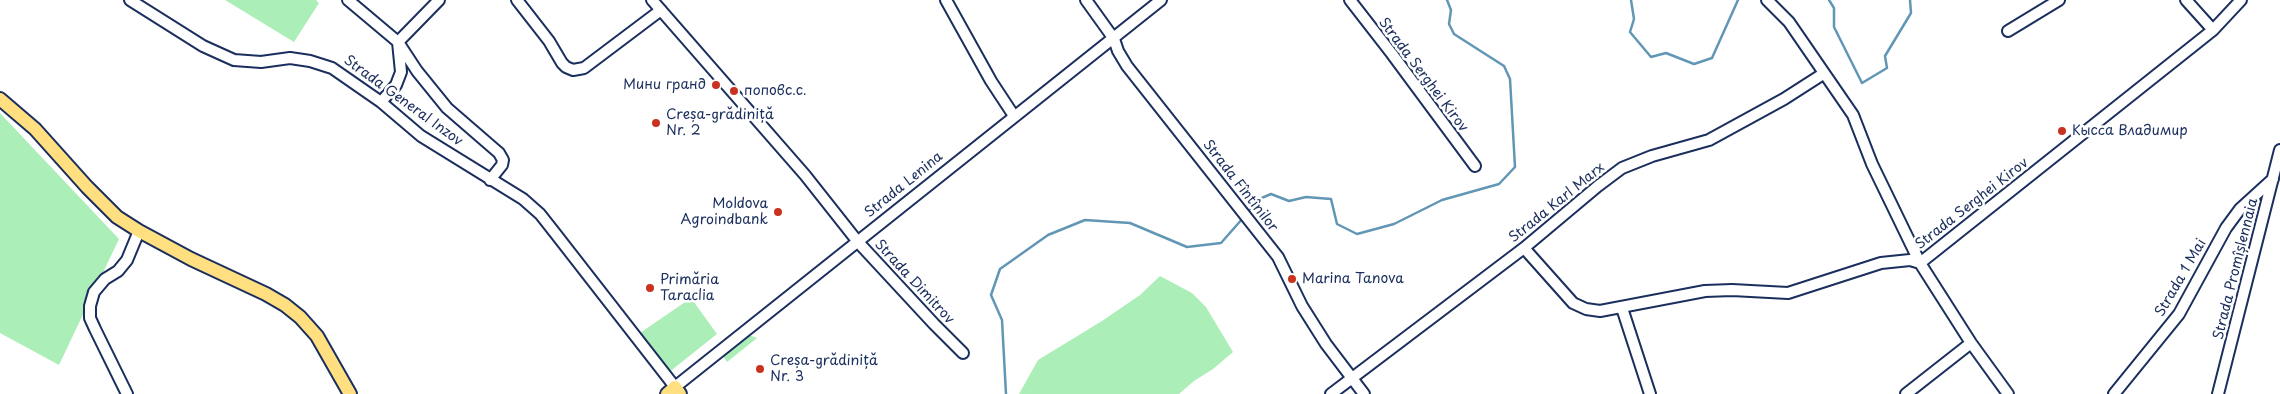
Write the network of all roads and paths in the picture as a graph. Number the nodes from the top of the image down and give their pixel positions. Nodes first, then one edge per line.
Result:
1 (130, 0) edge
2 (348, 0) edge
3 (439, 0) edge
4 (518, 0) edge
5 (652, 0) edge
6 (946, 0) edge
7 (1086, 0) edge
8 (1161, 0) edge
9 (1350, 0) edge
10 (1767, 0) edge
11 (2059, 0) edge
12 (2186, 0) edge
13 (2241, 0) edge
14 (661, 10) junction
15 (2213, 30) junction
16 (2008, 31) dead end
17 (1114, 39) junction
18 (398, 42) junction
19 (1823, 74) junction
20 (0, 99) edge
21 (382, 102) junction
22 (1014, 116) junction
23 (2280, 150) edge
24 (1475, 166) dead end
25 (2273, 179) junction
26 (490, 180) junction
27 (139, 231) junction
28 (858, 242) junction
29 (1524, 248) junction
30 (1920, 263) junction
31 (1622, 308) junction
32 (1971, 343) junction
33 (963, 352) dead end
34 (1352, 377) junction
35 (674, 392) edge
36 (127, 394) edge
37 (350, 394) edge
38 (1331, 394) edge
39 (1364, 394) edge
40 (1650, 394) edge
41 (1906, 394) edge
42 (2008, 394) edge
43 (2114, 394) edge
44 (2218, 394) edge

1 - 21 street, Strada General Inzov
2 - 18 street, Strada General Inzov
3 - 18 street
4 - 14 street
5 - 14 street, Strada Dimitrov
6 - 22 street
7 - 17 street, Strada Fîntînilor
8 - 17 street, Strada Lenina
9 - 24 street, Strada Serghei Kirov
10 - 19 street
11 - 16 street
12 - 15 street
13 - 15 street, Strada Serghei Kirov
14 - 28 street, Strada Dimitrov
15 - 30 street, Strada Serghei Kirov
17 - 22 street, Strada Lenina
17 - 34 street, Strada Fîntînilor
18 - 21 street
18 - 26 street, Strada General Inzov
19 - 29 street, Strada Karl Marx
19 - 30 street
20 - 27 main road
21 - 26 street, Strada General Inzov
22 - 28 street, Strada Lenina
23 - 25 street, Strada Promîșlennaia
25 - 43 street, Strada 1 Mai
25 - 44 street, Strada Promîșlennaia
26 - 35 street, Strada General Inzov
27 - 36 street
27 - 37 main road
28 - 33 street, Strada Dimitrov
28 - 35 street, Strada Lenina
29 - 31 street, Strada Serghei Kirov
29 - 34 street, Strada Karl Marx
30 - 31 street, Strada Serghei Kirov
30 - 32 street
31 - 40 street
32 - 41 street
32 - 42 street
34 - 38 street, Strada Karl Marx
34 - 39 street, Strada Fîntînilor

